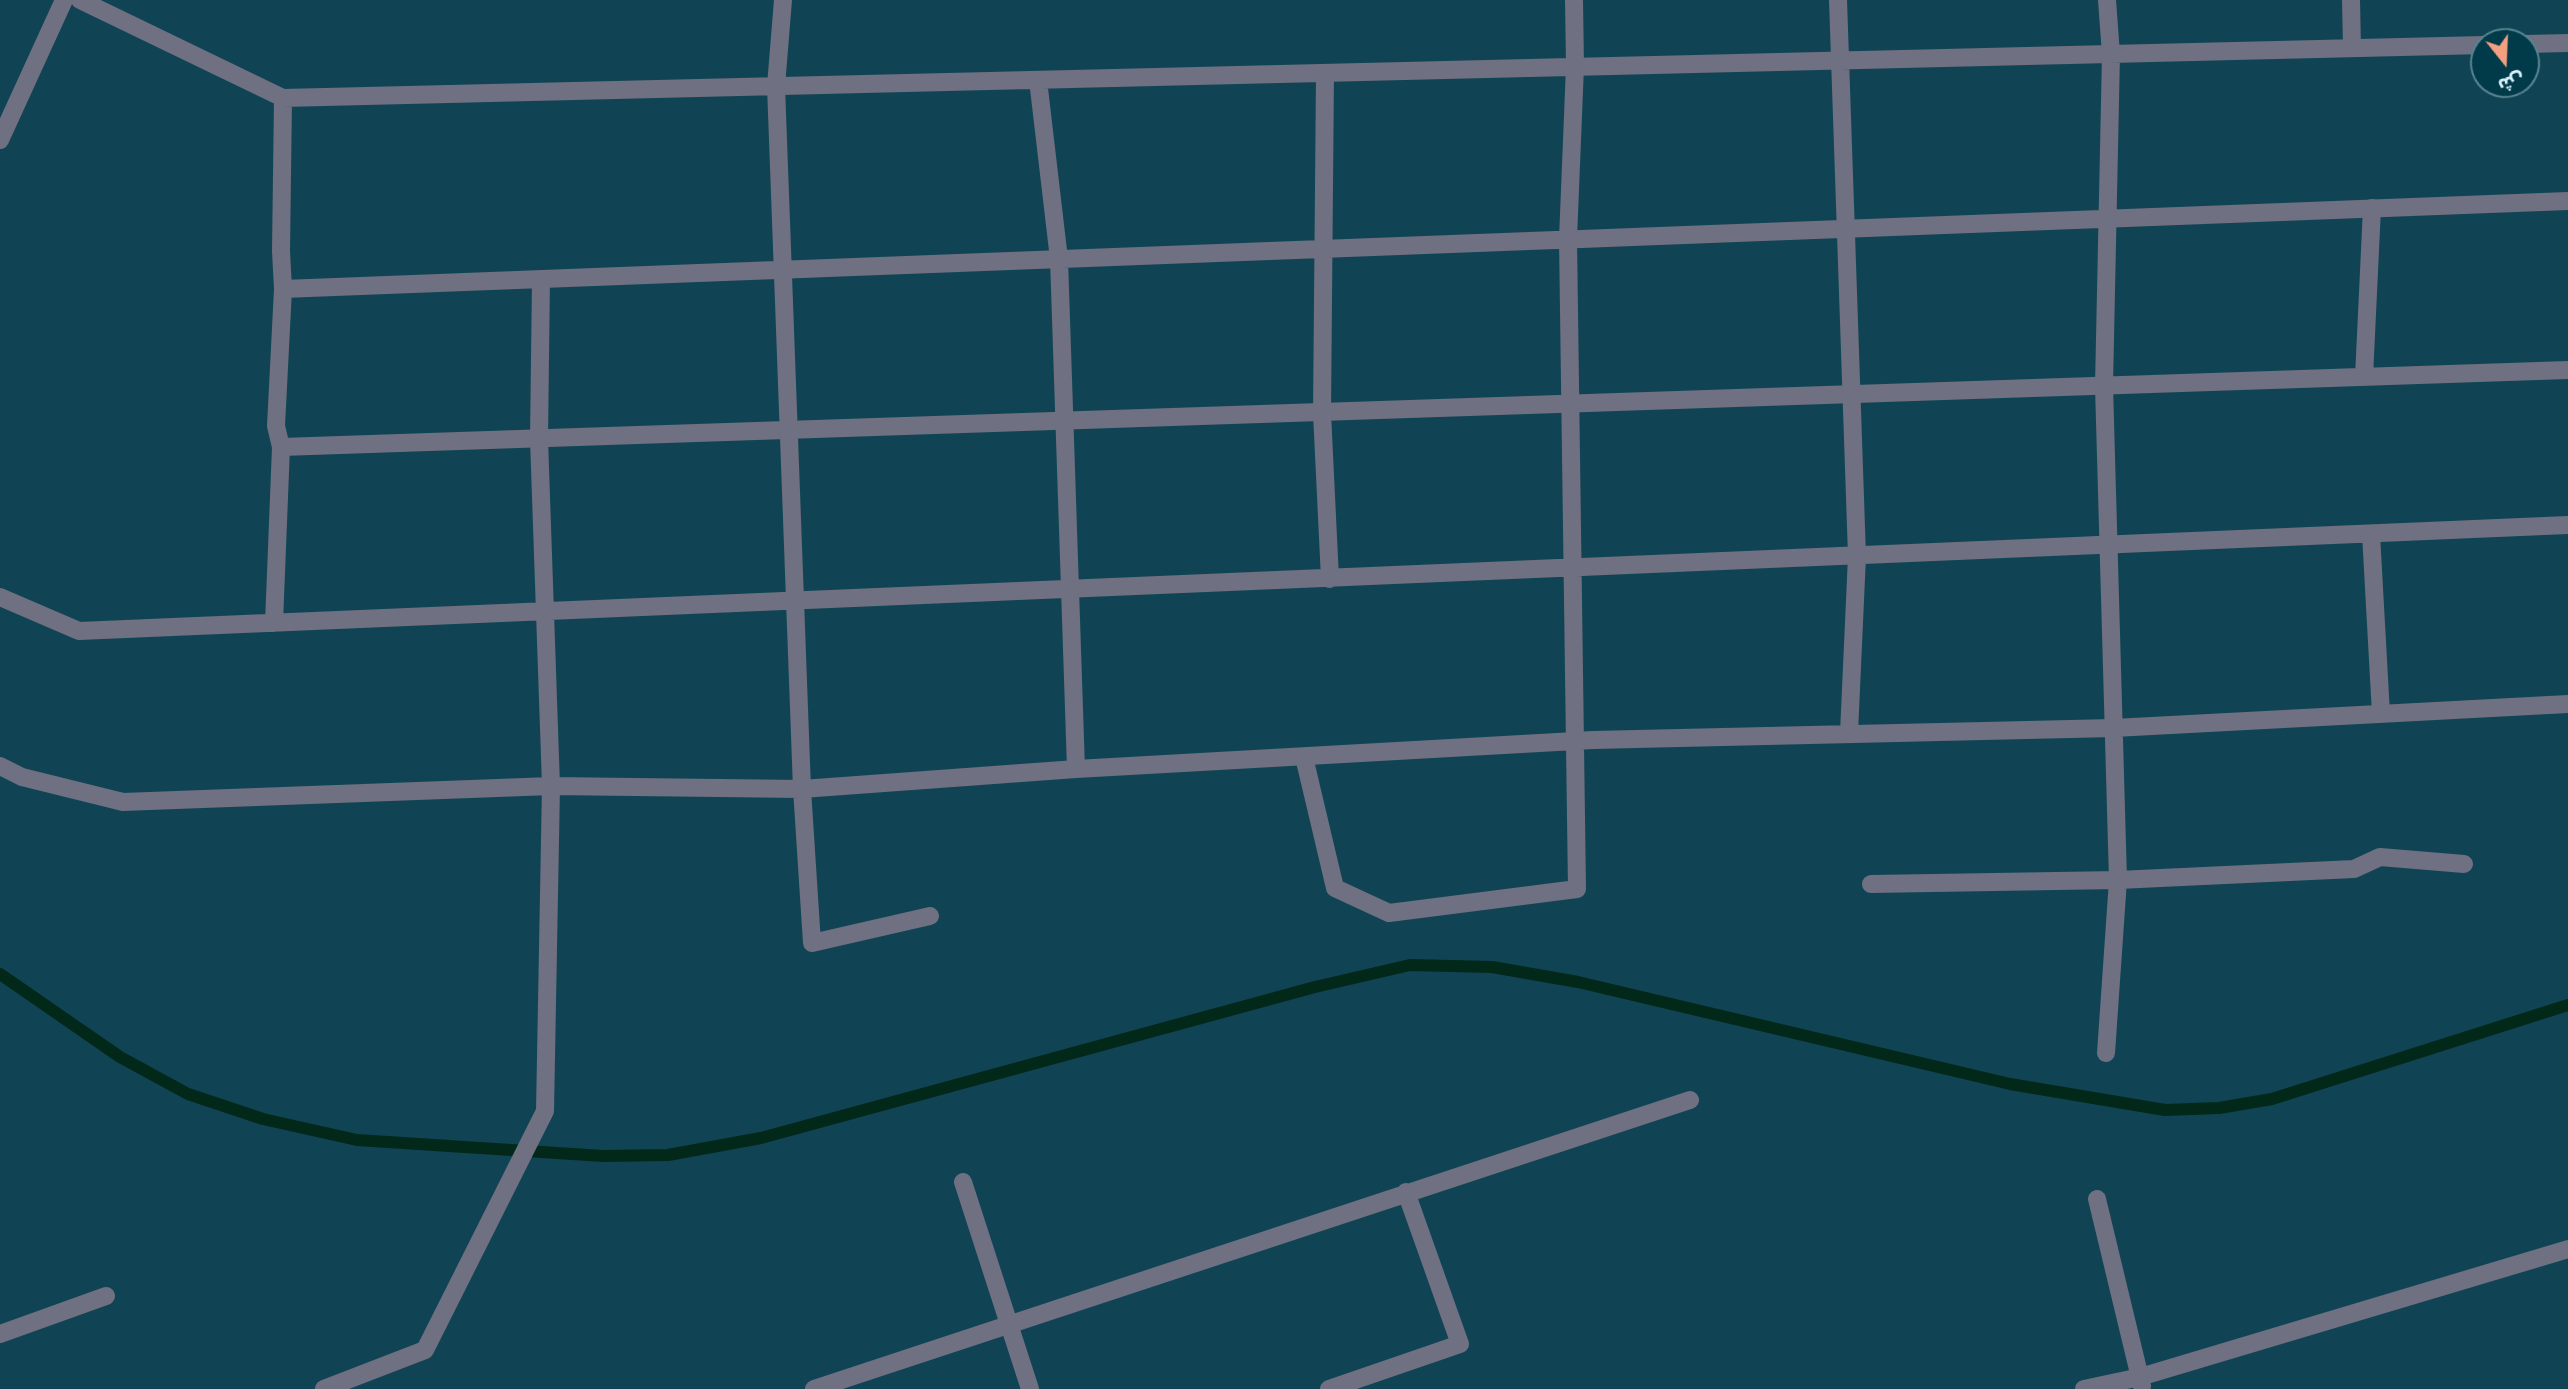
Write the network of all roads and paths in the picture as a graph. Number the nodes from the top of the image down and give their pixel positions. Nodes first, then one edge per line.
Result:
1 (64, 0) edge
2 (80, 0) edge
3 (783, 0) edge
4 (1574, 0) edge
5 (1838, 0) edge
6 (2107, 0) edge
7 (2351, 0) edge
8 (2568, 43) edge
9 (2540, 44) edge
10 (2470, 45) edge
11 (2352, 48) junction
12 (2111, 54) junction
13 (1840, 61) junction
14 (1575, 66) junction
15 (1325, 73) junction
16 (1038, 80) junction
17 (776, 86) junction
18 (283, 98) junction
19 (0, 140) edge
20 (2568, 201) edge
21 (2372, 208) junction
22 (2107, 219) junction
23 (1846, 229) junction
24 (1568, 239) junction
25 (1322, 249) junction
26 (1059, 259) junction
27 (783, 270) junction
28 (541, 279) junction
29 (283, 289) junction
30 (2568, 370) edge
31 (2364, 377) junction
32 (2104, 386) junction
33 (1851, 394) junction
34 (1569, 404) junction
35 (1322, 412) junction
36 (1064, 421) junction
37 (789, 430) junction
38 (539, 439) junction
39 (281, 447) junction
40 (2568, 525) edge
41 (2371, 534) junction
42 (2110, 545) junction
43 (1857, 556) junction
44 (1572, 568) junction
45 (1330, 579) junction
46 (1070, 590) junction
47 (0, 597) edge
48 (795, 601) junction
49 (544, 611) junction
50 (274, 623) junction
51 (2568, 704) edge
52 (2381, 714) junction
53 (2114, 728) junction
54 (1849, 733) junction
55 (1575, 742) junction
56 (1304, 757) junction
57 (0, 766) edge
58 (1076, 769) junction
59 (551, 786) junction
60 (802, 789) junction
61 (2464, 864) dead end
62 (2118, 880) junction
63 (1871, 884) dead end
64 (930, 916) dead end
65 (2106, 1053) dead end
66 (1690, 1100) dead end
67 (963, 1182) dead end
68 (1406, 1192) junction
69 (2097, 1199) dead end
70 (2568, 1249) edge
71 (106, 1296) dead end
72 (1009, 1325) junction
73 (0, 1334) edge
74 (2141, 1383) edge
75 (324, 1389) edge
76 (814, 1389) edge
77 (1030, 1389) edge
78 (1329, 1389) edge
79 (2084, 1389) edge

1 - 19 street
2 - 18 street
3 - 17 street
4 - 14 street
5 - 13 street
6 - 12 street
7 - 11 street
8 - 9 street
10 - 11 street
11 - 12 street
12 - 13 street
12 - 22 street
13 - 14 street
13 - 23 street
14 - 15 street
14 - 24 street
15 - 16 street
15 - 25 street
16 - 17 street
16 - 26 street
17 - 18 street
17 - 27 street
18 - 29 street
20 - 21 street
21 - 22 street
21 - 31 street
22 - 23 street
22 - 32 street
23 - 24 street
23 - 33 street
24 - 25 street
24 - 34 street
25 - 26 street
25 - 35 street
26 - 27 street
26 - 36 street
27 - 28 street
27 - 37 street
28 - 29 street
28 - 38 street
29 - 39 street
30 - 31 street
31 - 32 street
32 - 33 street
32 - 42 street
33 - 34 street
33 - 43 street
34 - 35 street
34 - 44 street
35 - 36 street
35 - 45 street
36 - 37 street
36 - 46 street
37 - 38 street
37 - 48 street
38 - 39 street
38 - 49 street
39 - 50 street
40 - 41 street
41 - 42 street
41 - 52 street
42 - 43 street
42 - 53 street
43 - 44 street
43 - 54 street
44 - 45 street
44 - 55 street
45 - 46 street
46 - 48 street
46 - 58 street
47 - 50 street
48 - 49 street
48 - 60 street
49 - 50 street
49 - 59 street
51 - 52 street
52 - 53 street
53 - 54 street
53 - 62 street
54 - 55 street
55 - 56 street
55 - 56 street
56 - 58 street
57 - 59 street
58 - 60 street
59 - 60 street
59 - 75 street
60 - 64 street
61 - 62 street
62 - 63 street
62 - 65 street
66 - 68 street
67 - 72 street
68 - 72 street
68 - 78 street
69 - 74 street
70 - 74 street
71 - 73 street
72 - 76 street
72 - 77 street
74 - 79 street

